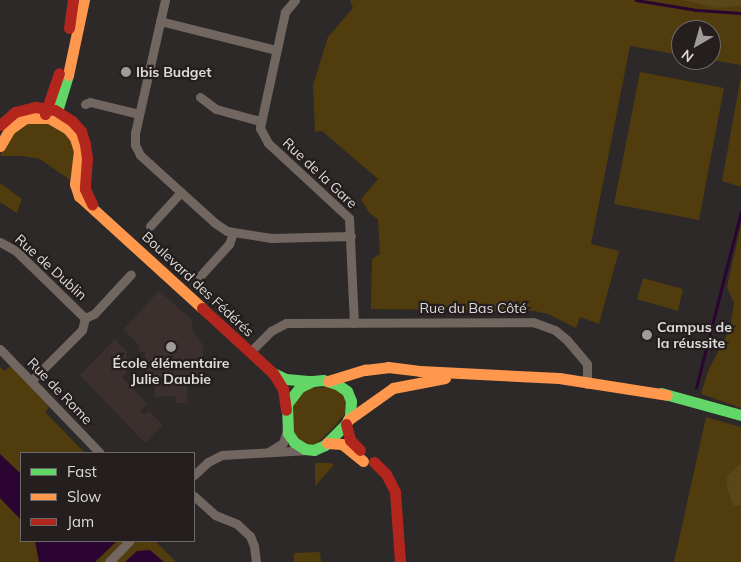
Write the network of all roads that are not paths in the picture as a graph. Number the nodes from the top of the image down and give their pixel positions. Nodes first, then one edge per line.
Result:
1 (73, 0) edge
2 (84, 0) edge
3 (165, 0) edge
4 (295, 0) edge
5 (160, 22) junction
6 (276, 50) junction
7 (64, 74) junction
8 (200, 97) dead end
9 (85, 104) dead end
10 (50, 114) junction
11 (139, 114) junction
12 (260, 121) junction
13 (0, 125) edge
14 (0, 146) edge
15 (180, 192) junction
16 (150, 226) dead end
17 (233, 233) junction
18 (351, 236) junction
19 (0, 242) edge
20 (131, 274) dead end
21 (200, 276) dead end
22 (85, 318) junction
23 (354, 323) junction
24 (0, 349) edge
25 (250, 352) junction
26 (273, 373) junction
27 (494, 374) junction
28 (587, 380) junction
29 (31, 381) junction
30 (313, 381) junction
31 (328, 381) junction
32 (286, 410) junction
33 (741, 415) edge
34 (347, 422) junction
35 (287, 430) junction
36 (327, 443) junction
37 (311, 450) junction
38 (99, 452) edge
39 (264, 452) junction
40 (368, 462) junction
41 (195, 474) edge
42 (195, 497) edge
43 (129, 542) edge
44 (108, 562) edge
45 (256, 562) edge
46 (400, 562) edge

1 - 7 main road
2 - 7 main road
3 - 5 street
4 - 6 street
5 - 6 street
5 - 11 street
6 - 12 street
7 - 10 main road
8 - 12 street
9 - 11 street
10 - 13 main road
10 - 14 main road
10 - 25 main road, Boulevard des Fédérés
11 - 15 street
12 - 18 street, Rue de la Gare
15 - 16 street
15 - 17 street
17 - 18 street
17 - 21 street
18 - 23 street, Rue de la Gare
19 - 22 street, Rue de Dublin
20 - 22 street
22 - 29 street, Rue de Dublin
23 - 25 street
23 - 28 street, Rue du Bas Côté
24 - 29 street, Rue de Rome
25 - 26 main road, Boulevard des Fédérés
26 - 30 main road, Boulevard des Fédérés
26 - 32 main road, Boulevard des Fédérés
27 - 28 main road
27 - 31 main road
27 - 34 main road
28 - 33 main road
29 - 38 street, Rue de Rome
30 - 31 main road
30 - 32 main road
31 - 34 main road
32 - 35 main road
34 - 36 main road
34 - 40 main road
35 - 37 main road
35 - 39 street
36 - 37 main road
36 - 40 main road
37 - 39 street
39 - 41 street
40 - 46 main road
42 - 45 street
43 - 44 street

